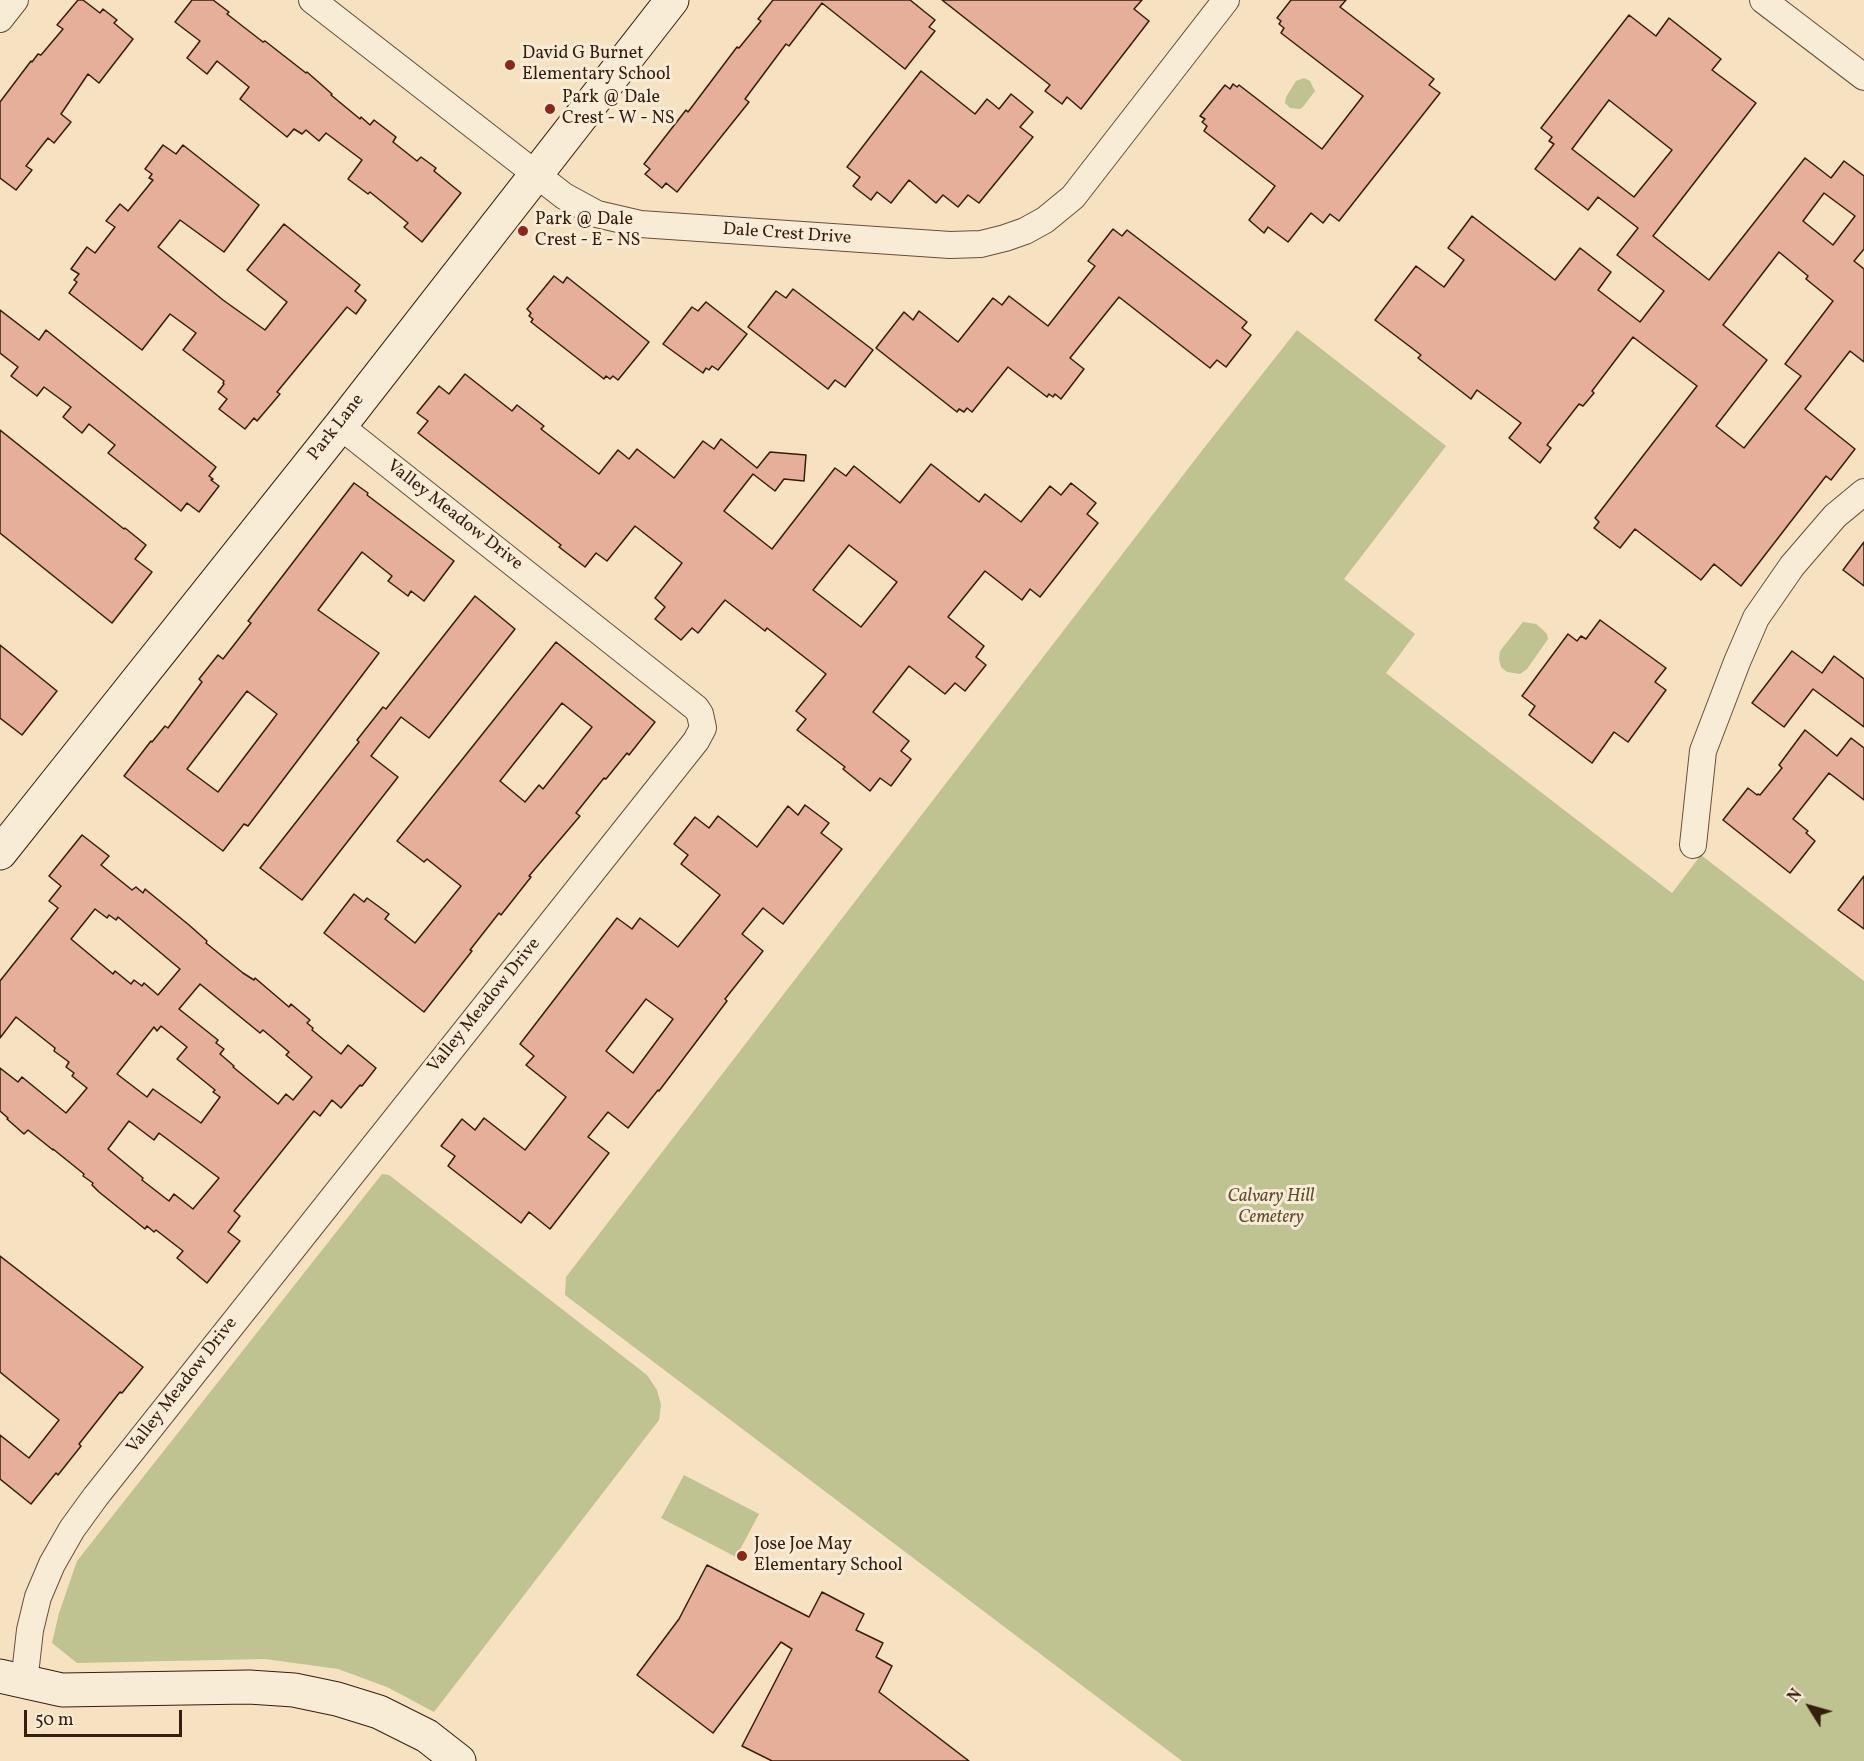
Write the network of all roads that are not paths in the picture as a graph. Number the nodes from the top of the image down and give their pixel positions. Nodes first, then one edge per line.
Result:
1 (15, 0) edge
2 (312, 0) edge
3 (672, 0) edge
4 (1226, 0) edge
5 (1763, 0) edge
6 (0, 19) edge
7 (1864, 77) edge
8 (536, 174) junction
9 (340, 426) junction
10 (1864, 492) edge
11 (1693, 845) dead end
12 (0, 853) edge
13 (12, 1680) edge
14 (459, 1761) edge

1 - 6 street
2 - 8 street, Dale Crest Drive
3 - 8 street, Park Lane
4 - 8 street, Dale Crest Drive
5 - 7 street
8 - 9 street, Park Lane
9 - 12 street, Park Lane
9 - 13 street, Valley Meadow Drive
10 - 11 street
13 - 14 street

